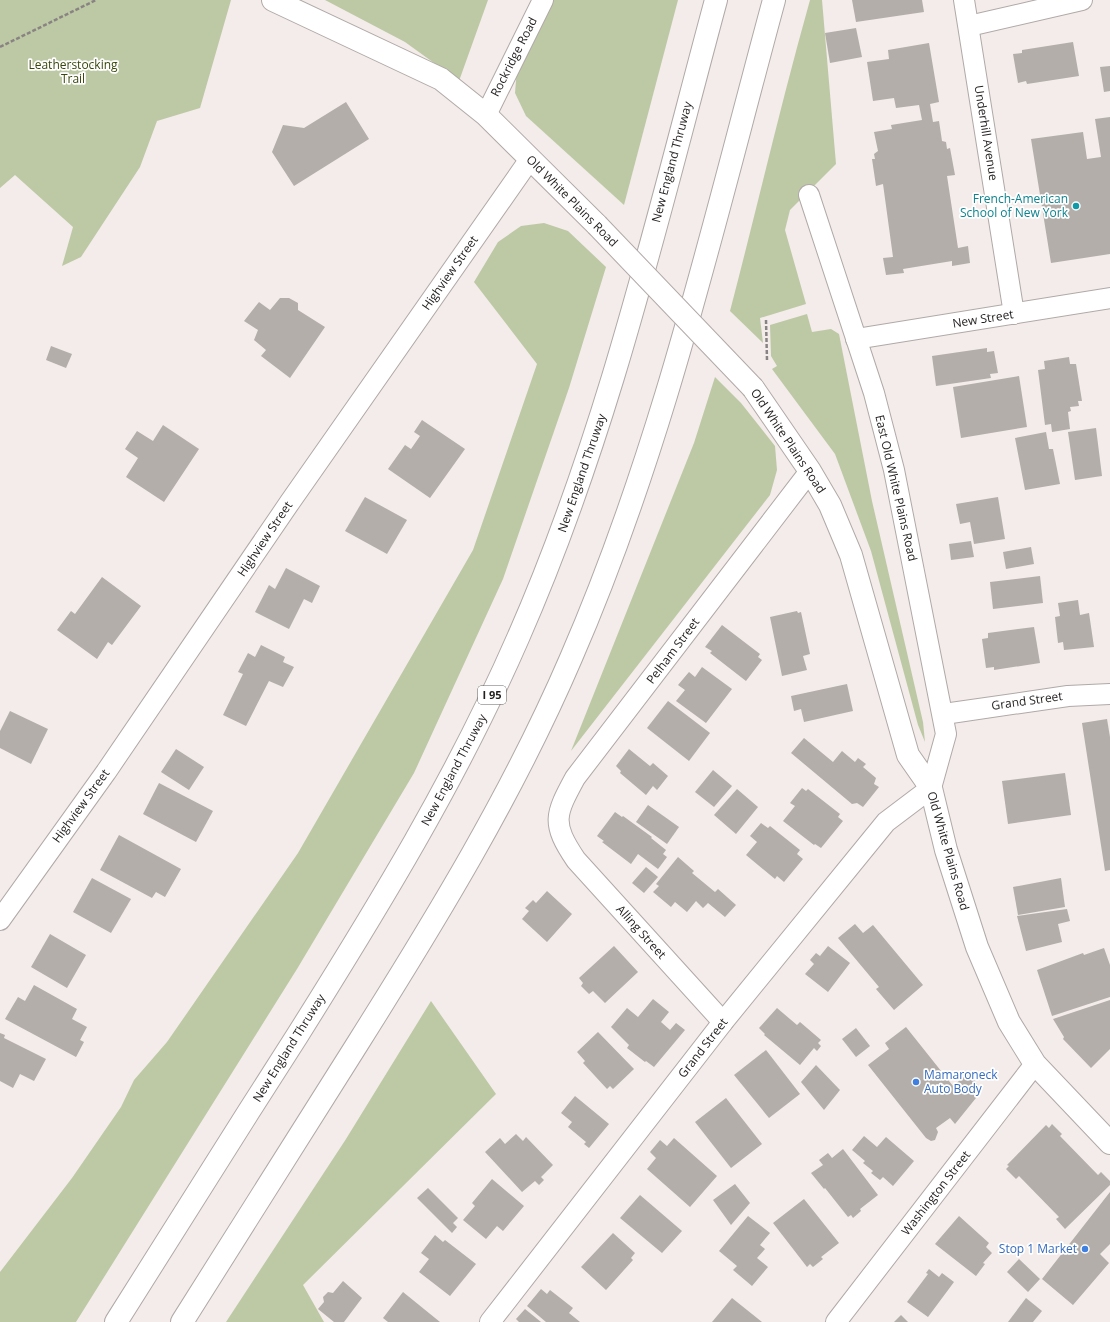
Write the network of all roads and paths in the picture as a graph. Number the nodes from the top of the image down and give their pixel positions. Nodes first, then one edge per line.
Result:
1 (96, 0) edge
2 (273, 0) edge
3 (543, 0) edge
4 (716, 0) edge
5 (774, 0) edge
6 (964, 0) edge
7 (1082, 0) edge
8 (969, 26) junction
9 (0, 47) edge
10 (486, 114) junction
11 (530, 159) junction
12 (809, 195) dead end
13 (1110, 298) edge
14 (1014, 314) junction
15 (766, 320) dead end
16 (856, 339) junction
17 (767, 360) dead end
18 (810, 471) junction
19 (1110, 694) edge
20 (944, 714) junction
21 (931, 788) junction
22 (562, 840) joint
23 (0, 920) edge
24 (723, 1022) junction
25 (1035, 1064) junction
26 (1110, 1143) edge
27 (116, 1322) edge
28 (182, 1322) edge
29 (490, 1322) edge
30 (836, 1322) edge

1 - 9 path
2 - 10 main road, Old White Plains Road
3 - 10 street, Rockridge Road
4 - 27 main road, New England Thruway / I 95
5 - 28 main road
6 - 8 street, Underhill Avenue
7 - 8 street
8 - 14 street, Underhill Avenue
10 - 11 main road, Old White Plains Road
11 - 18 main road, Old White Plains Road, bridge
11 - 23 street, Highview Street
12 - 16 street, East Old White Plains Road
13 - 14 street, New Street
14 - 16 street, New Street
15 - 17 path
16 - 20 street, East Old White Plains Road
18 - 21 main road, Old White Plains Road
18 - 22 street, Pelham Street
19 - 20 street, Grand Street
20 - 21 street, East Old White Plains Road
21 - 24 street, Grand Street
21 - 25 main road, Old White Plains Road
22 - 24 street, Alling Street
24 - 29 street, Grand Street
25 - 26 main road, Old White Plains Road
25 - 30 street, Washington Street

